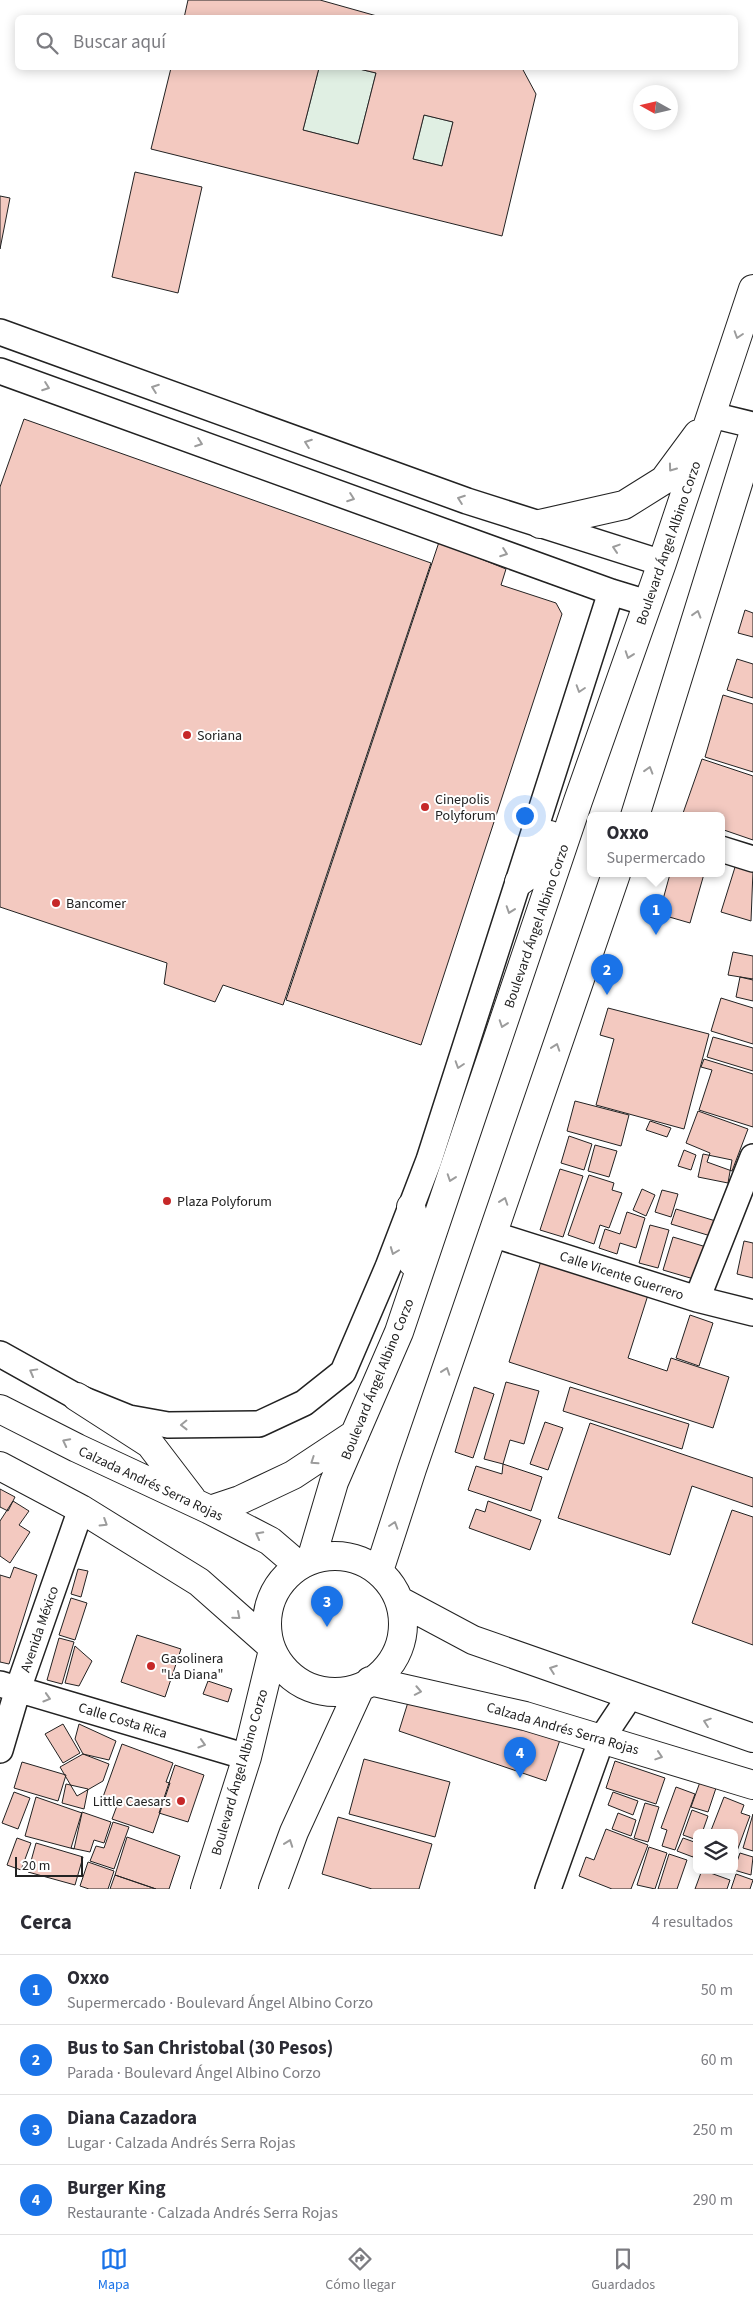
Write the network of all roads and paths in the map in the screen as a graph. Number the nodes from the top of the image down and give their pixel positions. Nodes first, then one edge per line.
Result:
1 (753, 289) edge
2 (0, 332) edge
3 (0, 370) edge
4 (712, 415) junction
5 (753, 425) edge
6 (753, 435) edge
7 (540, 524) junction
8 (662, 563) junction
9 (611, 592) junction
10 (647, 603) junction
11 (578, 801) junction
12 (636, 812) edge
13 (725, 850) edge
14 (753, 859) edge
15 (615, 877) edge
16 (519, 882) junction
17 (753, 1157) edge
18 (411, 1207) junction
19 (492, 1234) junction
20 (698, 1299) junction
21 (408, 1307) junction
22 (753, 1313) edge
23 (0, 1354) edge
24 (77, 1397) junction
25 (0, 1409) edge
26 (355, 1434) junction
27 (0, 1466) edge
28 (202, 1506) junction
29 (81, 1509) junction
30 (304, 1562) junction
31 (379, 1571) junction
32 (400, 1600) junction
33 (270, 1648) junction
34 (9, 1686) edge
35 (364, 1686) junction
36 (630, 1696) junction
37 (602, 1738) junction
38 (753, 1738) edge
39 (0, 1750) edge
40 (247, 1757) junction
41 (753, 1785) edge
42 (205, 1889) edge
43 (273, 1889) edge
44 (549, 1889) edge

1 -> 4 main road, Boulevard Ángel Albino Corzo
7 -> 2 street
3 -> 9 street
4 - 5 street
4 -> 7 main road
4 - 8 main road, Boulevard Ángel Albino Corzo
12 -> 6 main road
8 -> 7 street
8 - 10 main road, Boulevard Ángel Albino Corzo
9 - 10 street
9 -> 16 street
10 -> 11 main road, Boulevard Ángel Albino Corzo
11 - 16 main road
11 -> 21 main road, Boulevard Ángel Albino Corzo
13 - 14 street
19 -> 15 main road
16 -> 18 street
17 - 20 street
18 - 21 main road
18 -> 24 street
19 - 20 street, Calle Vicente Guerrero
31 -> 19 main road
20 - 22 street, Calle Vicente Guerrero
21 - 26 main road, Boulevard Ángel Albino Corzo
24 -> 23 street
24 - 28 main road
28 -> 25 main road, Calzada Andrés Serra Rojas
26 -> 28 main road
26 - 30 main road, Boulevard Ángel Albino Corzo
27 - 29 main road
30 -> 28 main road, Calzada Andrés Serra Rojas
29 -> 33 main road
29 - 34 street, Avenida México
30 - 31 main road
30 - 33 main road
31 - 32 main road
32 - 35 main road
36 -> 32 main road
33 - 35 main road
33 - 40 main road, Boulevard Ángel Albino Corzo
34 - 39 street, Avenida México
34 -> 40 street, Calle Costa Rica
35 -> 37 main road, Calzada Andrés Serra Rojas
43 -> 35 main road
36 - 37 street
38 -> 36 main road
37 -> 41 main road, Calzada Andrés Serra Rojas
37 - 44 street
40 - 42 main road, Boulevard Ángel Albino Corzo

